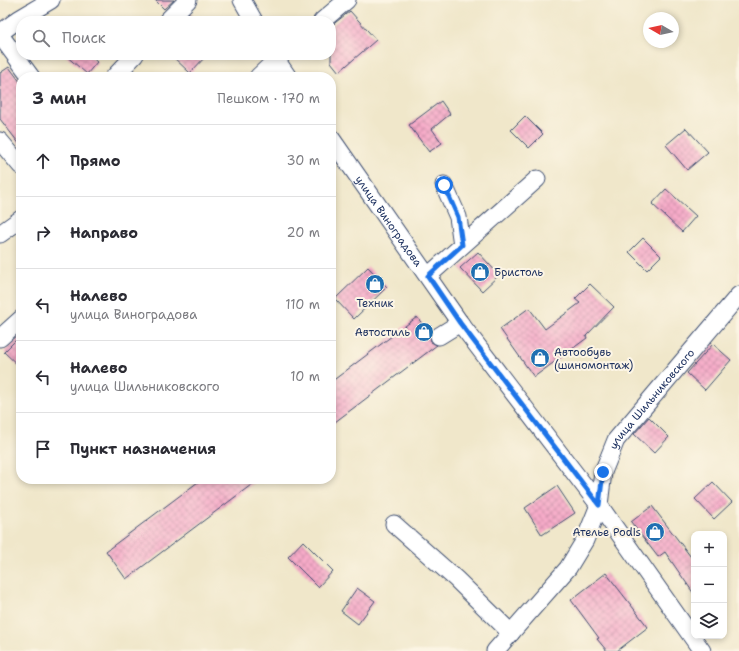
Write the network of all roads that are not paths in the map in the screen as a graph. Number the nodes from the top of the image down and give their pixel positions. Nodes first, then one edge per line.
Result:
1 (51, 0) edge
2 (188, 0) edge
3 (242, 0) edge
4 (347, 0) edge
5 (0, 15) edge
6 (24, 16) edge
7 (172, 16) edge
8 (251, 16) edge
9 (328, 16) edge
10 (16, 18) edge
11 (16, 21) edge
12 (0, 34) edge
13 (16, 56) edge
14 (19, 60) edge
15 (130, 60) edge
16 (273, 60) edge
17 (279, 60) edge
18 (27, 72) edge
19 (119, 72) edge
20 (263, 72) edge
21 (285, 72) edge
22 (0, 141) edge
23 (336, 145) edge
24 (16, 160) edge
25 (536, 179) dead end
26 (444, 185) dead end
27 (16, 223) edge
28 (0, 234) edge
29 (462, 245) junction
30 (428, 276) junction
31 (739, 295) edge
32 (460, 323) junction
33 (16, 324) edge
34 (439, 336) dead end
35 (0, 338) edge
36 (599, 505) junction
37 (394, 524) dead end
38 (511, 633) junction
39 (495, 651) edge
40 (702, 651) edge

1 - 6 street
2 - 7 street
3 - 8 street
4 - 9 street
5 - 10 street
11 - 12 street
12 - 13 street
14 - 18 street
15 - 19 street
16 - 20 street
17 - 21 street
22 - 24 street
23 - 30 street, улица Виноградова
25 - 29 street
26 - 29 street
27 - 28 street
29 - 30 street
30 - 32 street, улица Виноградова
31 - 36 street, улица Шильниковского
32 - 34 street
32 - 36 street, улица Виноградова
33 - 35 street
36 - 38 street, улица Шильниковского
36 - 40 street, улица Виноградова
37 - 38 street
38 - 39 street, улица Шильниковского

